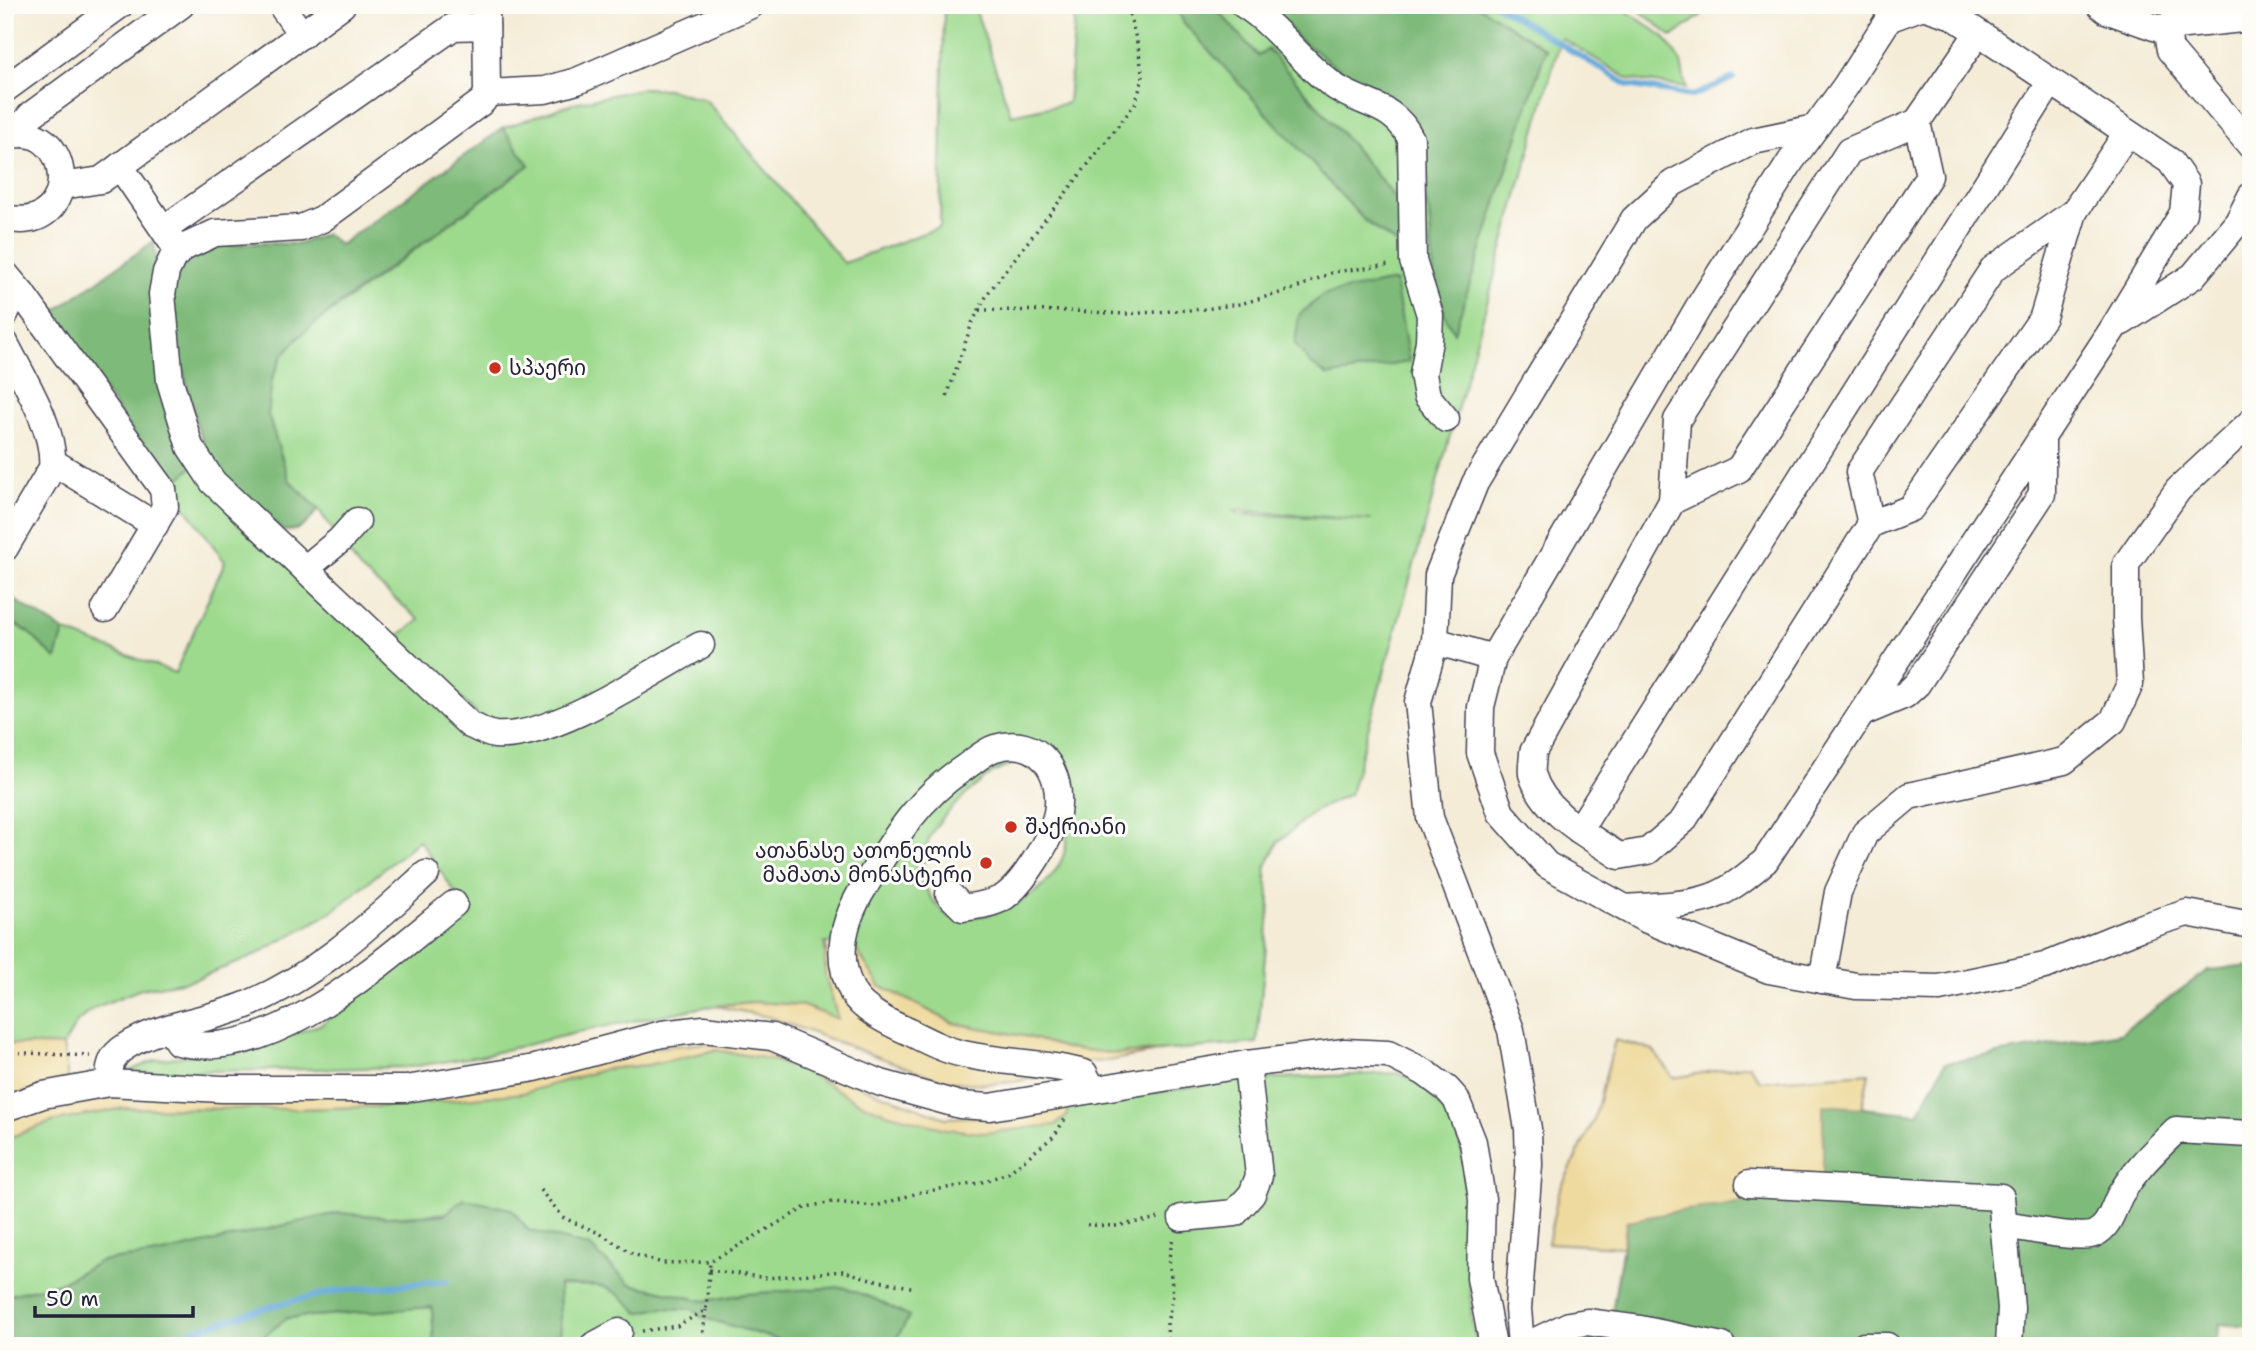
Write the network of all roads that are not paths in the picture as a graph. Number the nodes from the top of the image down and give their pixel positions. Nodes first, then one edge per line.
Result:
1 (120, 5) edge
2 (181, 5) edge
3 (281, 5) edge
4 (342, 5) edge
5 (751, 5) edge
6 (1244, 5) edge
7 (2100, 5) edge
8 (1893, 12) edge
9 (486, 16) edge
10 (2251, 18) edge
11 (2166, 27) junction
12 (1978, 33) junction
13 (302, 35) junction
14 (2050, 83) junction
15 (5, 89) edge
16 (487, 93) junction
17 (1917, 122) junction
18 (1815, 128) junction
19 (11, 129) edge
20 (2127, 133) junction
21 (2251, 146) edge
22 (120, 166) junction
23 (62, 186) junction
24 (2251, 196) edge
25 (2074, 212) junction
26 (5, 218) edge
27 (164, 229) junction
28 (179, 252) junction
29 (5, 274) edge
30 (23, 294) junction
31 (5, 314) edge
32 (2115, 327) junction
33 (5, 343) edge
34 (1446, 419) dead end
35 (2251, 422) edge
36 (53, 462) junction
37 (1672, 501) junction
38 (357, 522) dead end
39 (1871, 523) junction
40 (155, 525) junction
41 (5, 548) edge
42 (305, 569) junction
43 (105, 609) dead end
44 (1434, 641) junction
45 (701, 645) dead end
46 (1493, 658) junction
47 (1579, 830) junction
48 (426, 874) dead end
49 (949, 894) dead end
50 (454, 904) dead end
51 (1625, 908) junction
52 (2251, 925) edge
53 (1822, 980) junction
54 (169, 1029) junction
55 (1247, 1064) junction
56 (109, 1076) junction
57 (1081, 1092) junction
58 (5, 1108) edge
59 (2251, 1134) edge
60 (1749, 1184) dead end
61 (1182, 1218) road end
62 (2003, 1225) junction
63 (619, 1332) road end
64 (593, 1346) edge
65 (1493, 1346) edge
66 (1523, 1346) edge
67 (1722, 1346) edge
68 (1864, 1346) edge
69 (1887, 1346) edge
70 (2009, 1346) edge

1 - 15 street
2 - 19 street
3 - 13 street
4 - 13 street
5 - 16 street
6 - 34 street
7 - 11 street
8 - 12 street
8 - 18 street
9 - 16 street
9 - 27 street
10 - 11 street
11 - 21 street
12 - 14 street
12 - 17 street
13 - 22 street
14 - 20 street
14 - 47 street
16 - 28 street
17 - 37 street
17 - 37 street
18 - 44 street
18 - 46 street
19 - 23 street
20 - 25 street
20 - 32 street
22 - 23 street
22 - 27 street
23 - 26 street
24 - 32 street
25 - 39 street
25 - 39 street
27 - 28 street
28 - 42 street
29 - 30 street
30 - 31 street
30 - 40 street
32 - 51 street
33 - 36 street
35 - 53 street
36 - 40 street
36 - 41 street
37 - 47 street
38 - 42 street
39 - 47 street
40 - 43 street
42 - 45 street
44 - 46 street
44 - 66 street
46 - 51 street
48 - 54 street
49 - 57 street
50 - 54 street
51 - 53 street
52 - 53 street
54 - 56 street
55 - 57 street
55 - 61 street
55 - 65 street
56 - 57 street
56 - 58 street
59 - 62 street
60 - 62 street
62 - 70 street
63 - 64 street
66 - 67 street
68 - 69 street

